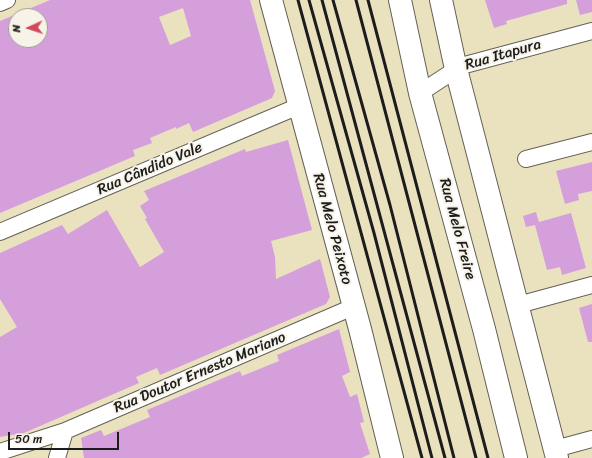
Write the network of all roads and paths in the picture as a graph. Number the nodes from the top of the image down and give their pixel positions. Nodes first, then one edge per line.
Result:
1 (7, 0) edge
2 (270, 0) edge
3 (400, 0) edge
4 (441, 0) edge
5 (0, 3) edge
6 (592, 31) edge
7 (456, 69) junction
8 (420, 93) junction
9 (299, 106) junction
10 (592, 142) edge
11 (526, 159) dead end
12 (0, 232) edge
13 (592, 285) edge
14 (518, 305) junction
15 (353, 307) junction
16 (484, 329) junction
17 (65, 431) junction
18 (592, 439) edge
19 (0, 452) edge
20 (556, 453) edge
21 (57, 458) edge
22 (392, 458) edge
23 (516, 458) edge
24 (526, 458) edge

1 - 5 street
2 - 9 main road, Rua Melo Peixoto
3 - 8 main road, Rua Melo Freire
4 - 7 main road
6 - 7 street, Rua Itapura
7 - 8 street, Rua Itapura
7 - 14 main road
8 - 16 main road, Rua Melo Freire
9 - 12 street, Rua Cândido Vale
9 - 15 main road, Rua Melo Peixoto
10 - 11 street
13 - 14 street
14 - 20 main road
15 - 17 street, Rua Doutor Ernesto Mariano
15 - 22 main road, Rua Melo Peixoto
16 - 23 main road, Rua Melo Freire
16 - 24 main road
17 - 19 street, Rua Doutor Ernesto Mariano
17 - 21 street
18 - 20 street

